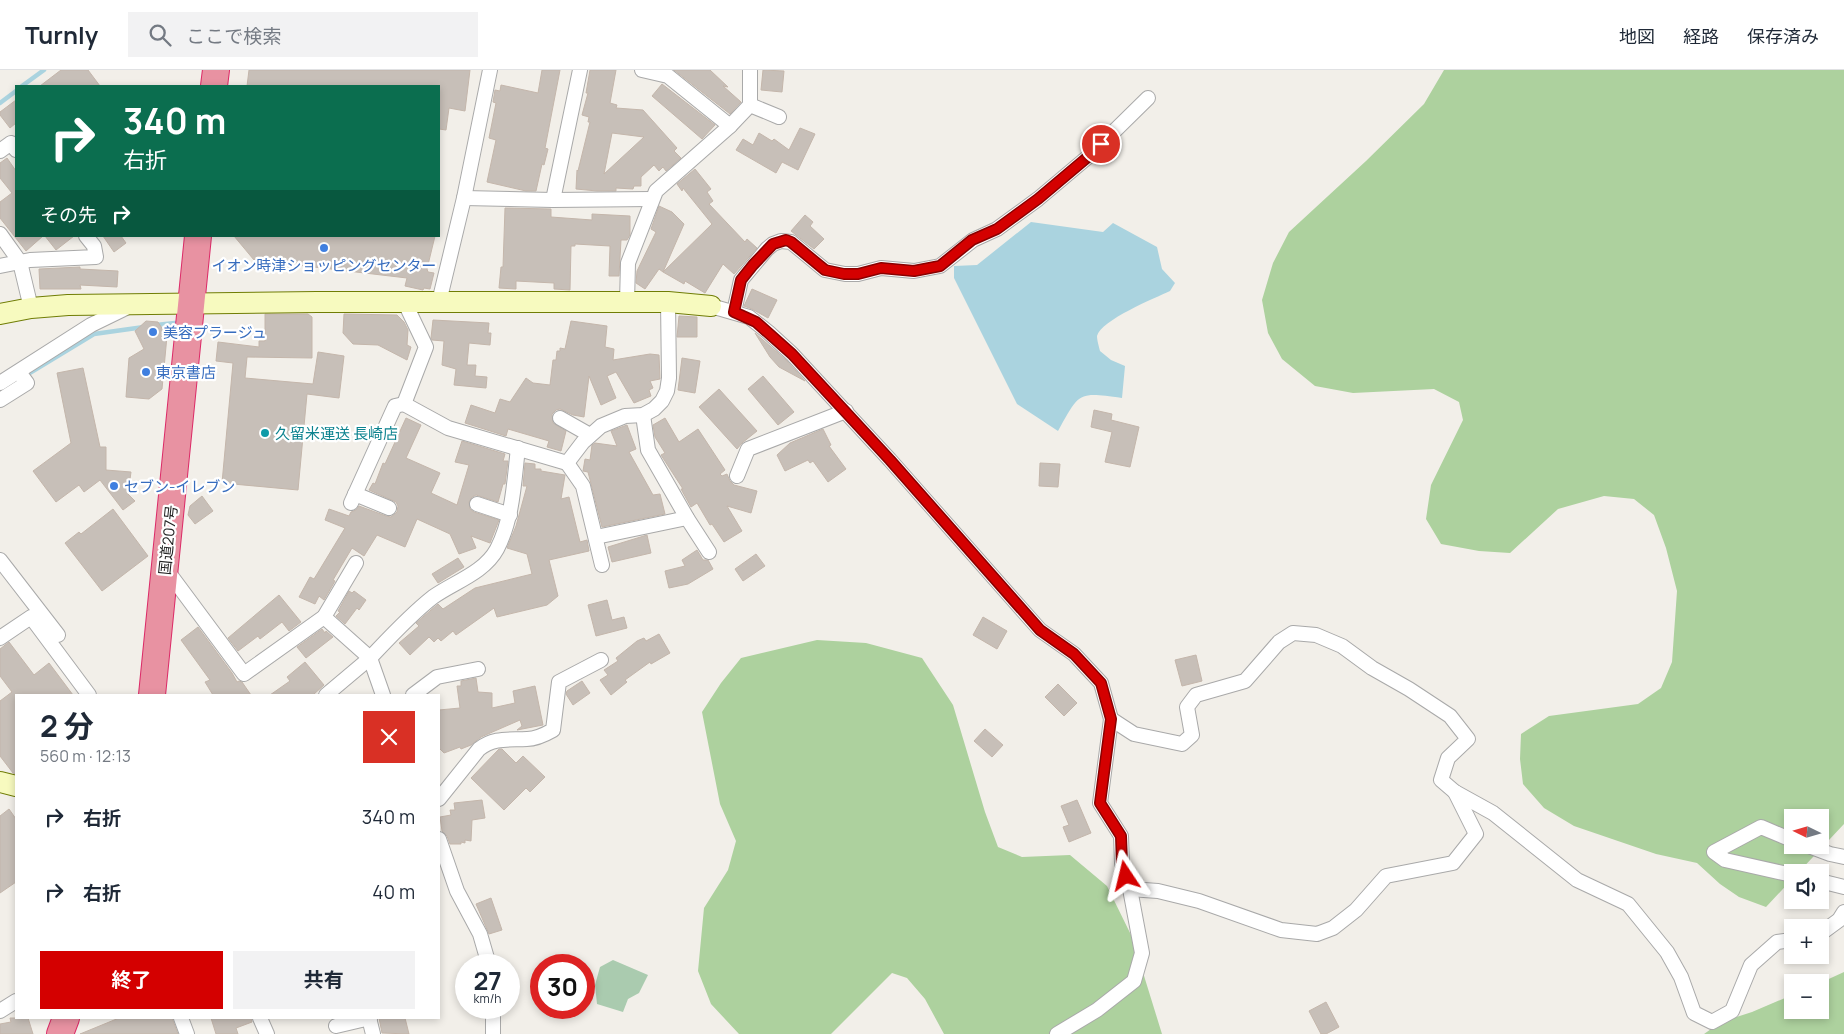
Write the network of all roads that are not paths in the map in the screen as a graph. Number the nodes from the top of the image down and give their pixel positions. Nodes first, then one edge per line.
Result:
1 (216, 70) edge
2 (490, 70) edge
3 (580, 70) edge
4 (642, 70) edge
5 (750, 70) edge
6 (214, 85) edge
7 (1148, 98) dead end
8 (750, 105) junction
9 (779, 117) dead end
10 (730, 126) junction
11 (15, 149) edge
12 (0, 151) edge
13 (464, 198) junction
14 (652, 199) junction
15 (553, 200) junction
16 (0, 234) edge
17 (87, 237) edge
18 (198, 237) edge
19 (20, 262) junction
20 (0, 266) edge
21 (439, 302) junction
22 (627, 302) junction
23 (668, 302) junction
24 (191, 303) junction
25 (405, 303) junction
26 (136, 304) junction
27 (711, 306) joint
28 (31, 308) junction
29 (734, 312) junction
30 (0, 314) edge
31 (19, 372) junction
32 (0, 383) edge
33 (0, 400) edge
34 (404, 404) junction
35 (846, 411) junction
36 (643, 415) junction
37 (560, 418) dead end
38 (590, 435) junction
39 (518, 448) junction
40 (567, 462) junction
41 (737, 476) dead end
42 (476, 504) dead end
43 (389, 508) dead end
44 (510, 515) junction
45 (687, 518) junction
46 (596, 537) junction
47 (709, 552) dead end
48 (0, 560) edge
49 (356, 562) dead end
50 (602, 565) dead end
51 (165, 568) junction
52 (324, 617) junction
53 (58, 635) dead end
54 (0, 638) edge
55 (370, 658) junction
56 (601, 660) dead end
57 (478, 669) dead end
58 (87, 694) edge
59 (152, 694) edge
60 (327, 694) edge
61 (382, 694) edge
62 (414, 694) edge
63 (1111, 719) junction
64 (0, 782) edge
65 (15, 786) edge
66 (1455, 792) junction
67 (440, 798) edge
68 (1784, 837) edge
69 (440, 842) edge
70 (1829, 854) edge
71 (1844, 857) edge
72 (1784, 873) edge
73 (1829, 883) edge
74 (1844, 887) edge
75 (1130, 889) junction
76 (1844, 912) edge
77 (1829, 927) edge
78 (1784, 941) edge
79 (486, 954) edge
80 (15, 1003) edge
81 (0, 1011) edge
82 (66, 1019) edge
83 (182, 1019) edge
84 (260, 1019) edge
85 (365, 1019) edge
86 (369, 1019) edge
87 (493, 1019) edge
88 (336, 1026) dead end
89 (60, 1034) edge
90 (188, 1034) edge
91 (267, 1034) edge
92 (373, 1034) edge
93 (493, 1034) edge
94 (1057, 1034) edge

1 - 6 highway
2 - 13 street
3 - 15 street
4 - 10 street
5 - 8 street
7 - 29 street
8 - 9 street
8 - 10 street
10 - 14 street
11 - 12 street
13 - 15 street
13 - 21 street
14 - 15 street
14 - 22 street
16 - 19 street
17 - 19 street
18 - 24 highway, 国道207号
19 - 20 street
19 - 28 street
21 - 22 street
21 - 25 street
22 - 23 street
23 - 27 street
23 - 36 street
24 - 25 street
24 - 26 street
24 - 51 highway, 国道207号
25 - 34 street
26 - 28 street
26 - 31 street
27 - 29 street
28 - 30 street
29 - 35 street
31 - 32 street
31 - 33 street
34 - 39 street
34 - 43 street
35 - 41 street
35 - 63 street
36 - 38 street
36 - 45 street
37 - 38 street
38 - 40 street
39 - 40 street
39 - 44 street
40 - 46 street
42 - 44 street
44 - 55 street
45 - 46 street
45 - 47 street
46 - 50 street
48 - 53 street
49 - 52 street
51 - 52 street
51 - 59 highway, 国道207号
52 - 55 street
54 - 58 street
55 - 60 street
55 - 61 street
56 - 67 street
57 - 62 street
63 - 66 street
63 - 75 street
64 - 65 street
66 - 75 street
66 - 78 street
68 - 72 street
69 - 79 street
70 - 71 street
73 - 74 street
75 - 94 street
76 - 77 street
80 - 81 street
82 - 89 highway
83 - 90 street
84 - 91 street
85 - 88 street
86 - 92 street
87 - 93 street

